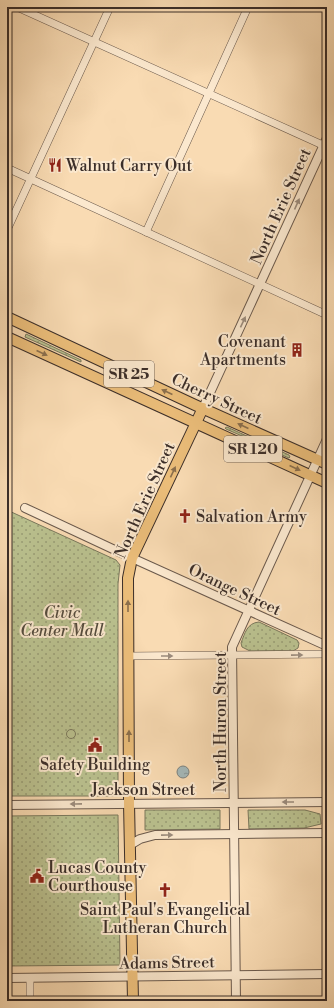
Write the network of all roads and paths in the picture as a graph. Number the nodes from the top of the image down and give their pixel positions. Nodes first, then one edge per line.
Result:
1 (17, 7) edge
2 (110, 7) edge
3 (248, 7) edge
4 (94, 42) junction
5 (208, 94) junction
6 (326, 144) edge
7 (7, 168) edge
8 (31, 179) junction
9 (7, 230) edge
10 (146, 232) junction
11 (260, 284) junction
12 (327, 315) edge
13 (7, 317) edge
14 (7, 337) edge
15 (203, 408) junction
16 (195, 423) junction
17 (327, 438) edge
18 (317, 460) junction
19 (327, 464) edge
20 (310, 476) junction
21 (327, 483) edge
22 (25, 508) dead end
23 (132, 558) junction
24 (248, 611) junction
25 (327, 646) edge
26 (327, 654) edge
27 (128, 656) junction
28 (232, 656) junction
29 (234, 802) junction
30 (327, 802) edge
31 (129, 803) junction
32 (7, 805) edge
33 (327, 833) edge
34 (235, 834) junction
35 (130, 845) junction
36 (327, 974) edge
37 (236, 975) junction
38 (133, 977) junction
39 (7, 978) edge
40 (30, 978) junction
41 (30, 1001) edge
42 (133, 1001) edge
43 (236, 1001) edge

1 - 4 street
2 - 4 street
3 - 5 street
4 - 5 street
4 - 8 street
5 - 6 street
5 - 10 street
11 -> 6 street, North Erie Street
7 - 8 street
8 - 9 street
8 - 10 street
10 - 11 street
11 - 12 street
15 -> 11 street, North Erie Street
15 -> 13 main road, Cherry Street / SR 25
14 -> 16 main road, Cherry Street / SR 120
15 - 16 main road, North Erie Street
18 -> 15 main road, Cherry Street / SR 120
16 -> 20 main road, Cherry Street / SR 120
23 -> 16 main road, North Erie Street
17 - 18 street, North Huron Street
18 - 19 main road, Cherry Street / SR 120
18 - 20 street, North Huron Street
20 - 21 main road, Cherry Street / SR 120
20 - 24 street, North Huron Street
22 - 23 street, Orange Street
23 - 24 street, Orange Street
27 -> 23 main road, North Erie Street
24 - 25 street, Orange Street
24 - 28 street, North Huron Street
28 -> 26 street
27 -> 28 street
31 -> 27 main road, North Erie Street
28 - 29 street, North Huron Street
30 -> 29 street, Jackson Street
29 - 31 street, Jackson Street
29 - 34 street, North Huron Street
31 -> 32 street, Jackson Street
31 - 35 main road, North Erie Street
33 - 34 street
35 -> 34 street
34 - 37 street, North Huron Street
35 - 38 main road, North Erie Street
36 - 37 street, Adams Street
37 - 38 street, Adams Street
37 - 43 street, North Huron Street
38 - 40 street, Adams Street
38 - 42 main road, North Erie Street
39 - 40 street, Adams Street
40 - 41 street

